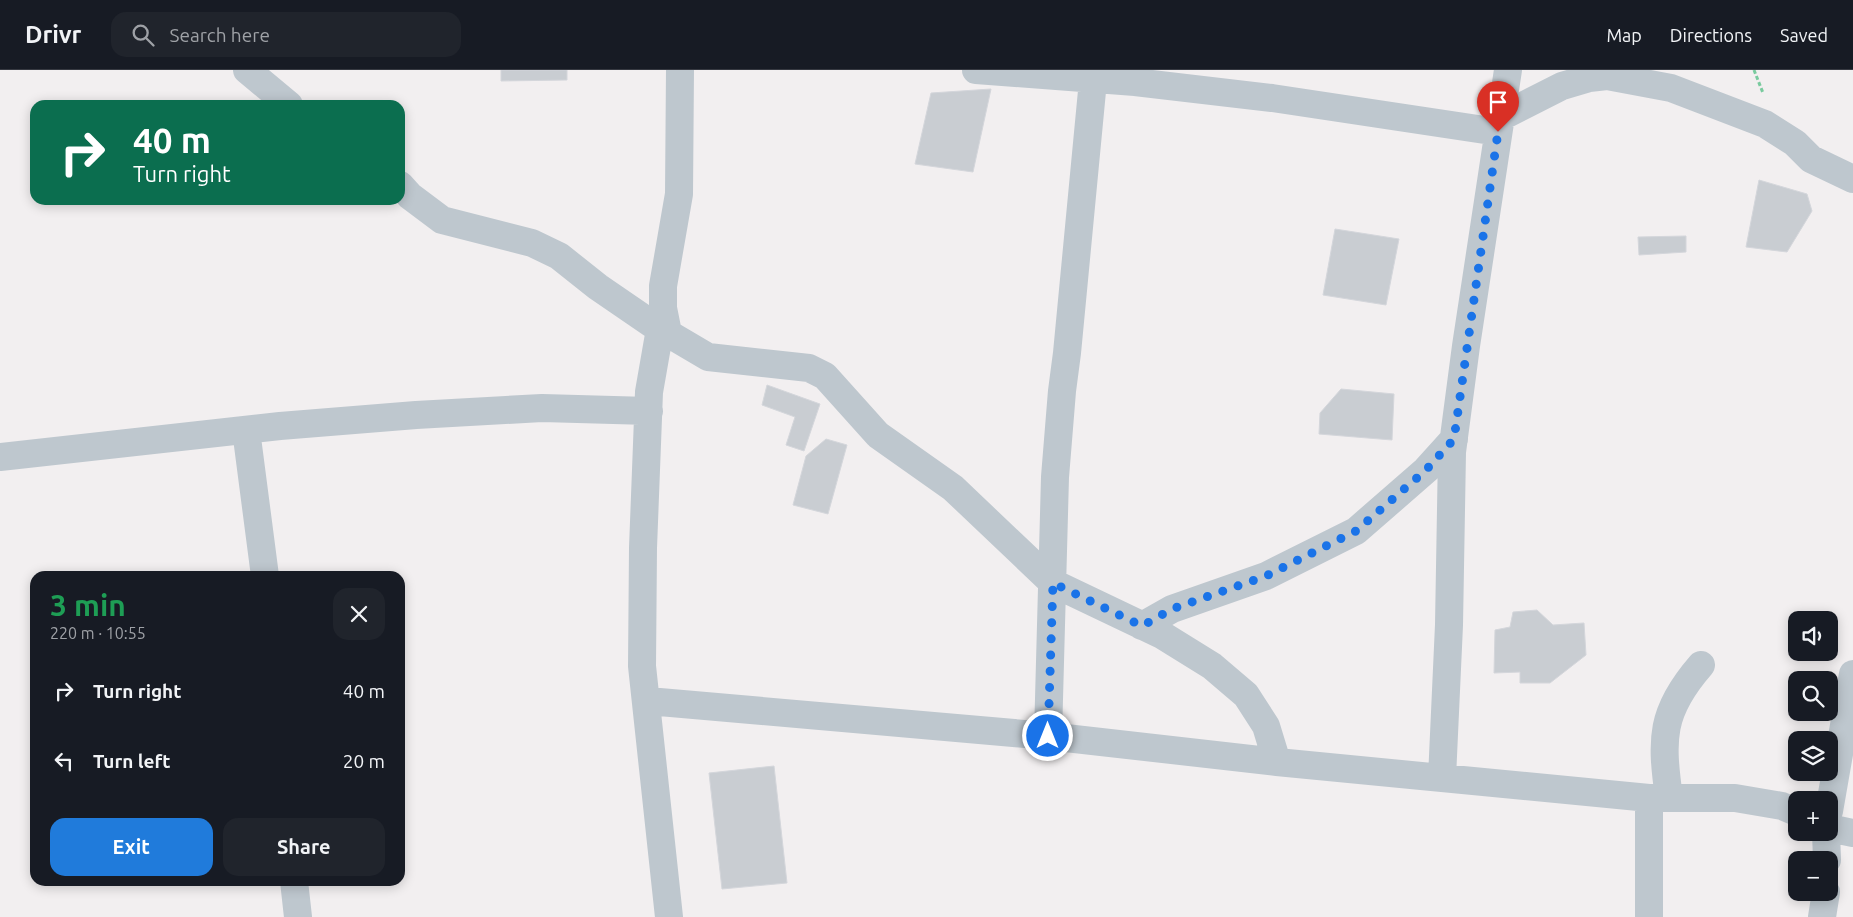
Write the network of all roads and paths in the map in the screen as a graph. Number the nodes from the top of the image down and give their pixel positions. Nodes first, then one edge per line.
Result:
1 (248, 70) edge
2 (680, 70) edge
3 (976, 70) edge
4 (1508, 70) edge
5 (1094, 74) edge
6 (1665, 79) edge
7 (283, 100) edge
8 (1499, 124) junction
9 (1853, 179) edge
10 (405, 190) edge
11 (664, 331) junction
12 (649, 411) junction
13 (246, 430) junction
14 (1454, 439) junction
15 (0, 456) edge
16 (264, 571) edge
17 (1053, 583) junction
18 (1142, 626) junction
19 (1701, 664) dead end
20 (1853, 674) edge
21 (648, 701) junction
22 (1048, 736) junction
23 (1277, 762) junction
24 (1442, 778) junction
25 (1833, 791) edge
26 (1659, 798) junction
27 (1788, 809) edge
28 (1838, 830) edge
29 (1853, 833) edge
30 (295, 886) edge
31 (1825, 901) edge
32 (298, 917) edge
33 (669, 917) edge
34 (1649, 917) edge
35 (1822, 917) edge

1 - 7 street
2 - 11 street
3 - 5 street
4 - 8 street
5 - 8 street
5 - 17 street
6 - 8 street
6 - 9 street
8 - 14 street
10 - 11 street
11 - 12 street
11 - 17 street
12 - 13 street
12 - 21 street
13 - 15 street
13 - 16 street
14 - 18 street
14 - 24 street
17 - 18 street
17 - 22 street
18 - 23 street
19 - 26 street
20 - 25 street
21 - 22 street
21 - 33 street
22 - 23 street
23 - 24 street
24 - 26 street
26 - 27 street
26 - 34 street
28 - 29 street
30 - 32 street
31 - 35 street

